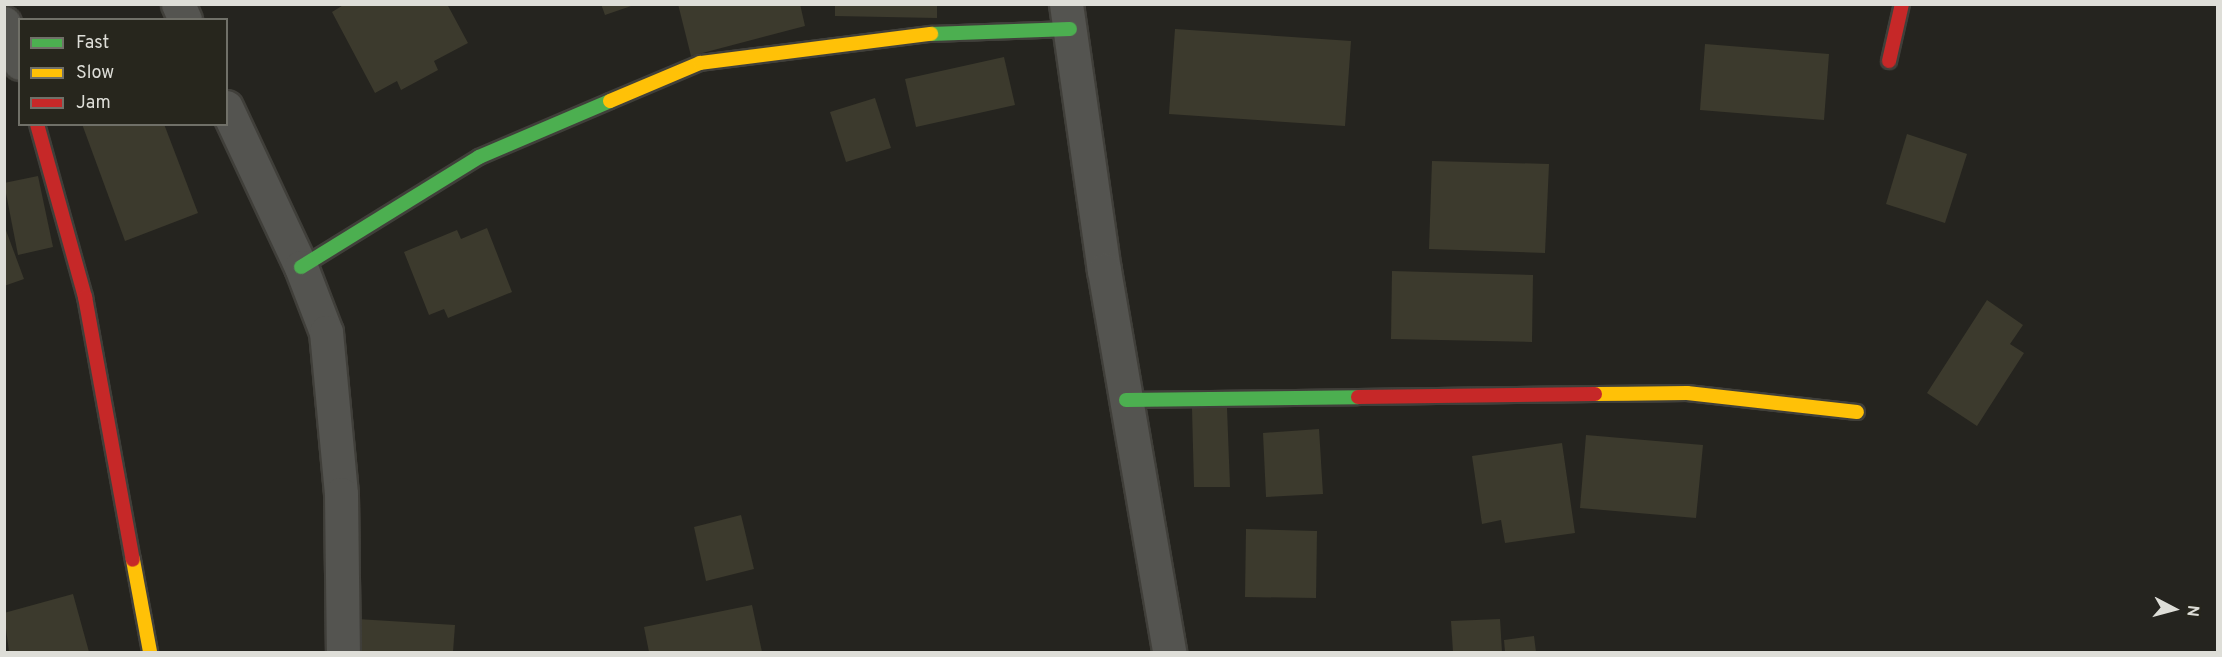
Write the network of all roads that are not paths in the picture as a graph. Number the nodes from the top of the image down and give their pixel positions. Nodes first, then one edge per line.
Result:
1 (178, 4) edge
2 (1902, 4) edge
3 (1068, 17) edge
4 (185, 18) edge
5 (4, 22) edge
6 (18, 58) edge
7 (1889, 61) dead end
8 (228, 111) edge
9 (38, 126) edge
10 (301, 267) junction
11 (1126, 400) junction
12 (1857, 412) dead end
13 (150, 652) edge
14 (343, 652) edge
15 (1169, 652) edge

1 - 4 street
2 - 7 street
3 - 10 street
3 - 11 street
5 - 6 street
8 - 10 street
9 - 13 street
10 - 14 street
11 - 12 street
11 - 15 street

